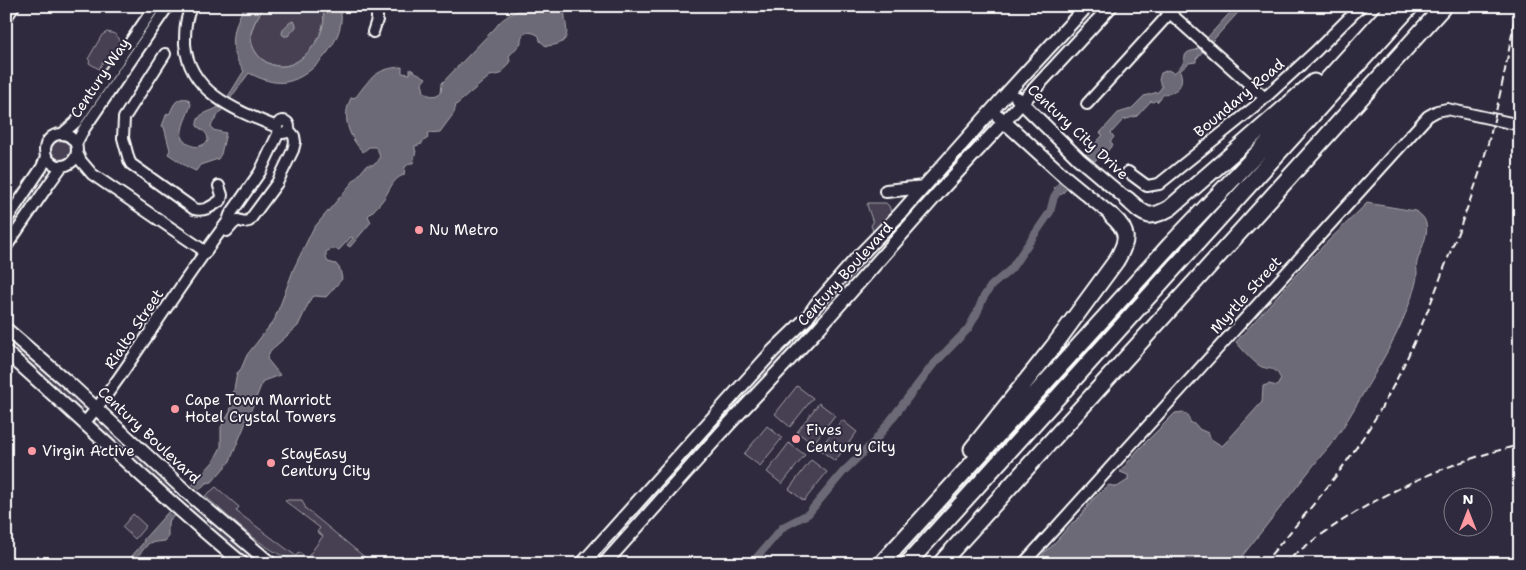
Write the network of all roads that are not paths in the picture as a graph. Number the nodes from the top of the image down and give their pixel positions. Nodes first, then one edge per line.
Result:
1 (13, 6) edge
2 (155, 6) edge
3 (168, 6) edge
4 (192, 6) edge
5 (377, 6) edge
6 (1087, 6) edge
7 (1111, 6) edge
8 (1361, 6) edge
9 (1388, 6) edge
10 (1394, 6) edge
11 (1412, 6) edge
12 (1444, 6) edge
13 (1166, 9) edge
14 (6, 16) edge
15 (373, 32) dead end
16 (165, 54) dead end
17 (1009, 91) junction
18 (1264, 98) junction
19 (1021, 102) junction
20 (1087, 104) dead end
21 (992, 111) junction
22 (1004, 121) junction
23 (1520, 125) edge
24 (282, 130) junction
25 (62, 134) junction
26 (77, 148) junction
27 (46, 156) junction
28 (64, 166) junction
29 (1128, 172) dead end
30 (92, 174) junction
31 (219, 186) dead end
32 (924, 187) junction
33 (886, 191) dead end
34 (1125, 198) joint
35 (215, 205) junction
36 (1111, 215) joint
37 (234, 218) junction
38 (6, 221) edge
39 (6, 247) edge
40 (206, 252) junction
41 (6, 329) edge
42 (6, 352) edge
43 (96, 409) junction
44 (85, 422) junction
45 (267, 562) edge
46 (243, 564) edge
47 (582, 564) edge
48 (604, 564) edge
49 (881, 564) edge
50 (907, 564) edge
51 (940, 564) edge
52 (1022, 564) edge

1 - 14 main road
2 - 25 street, Century Way
3 - 26 street, Century Way
4 - 24 street
5 - 15 street
6 - 17 main road, Century Boulevard
7 - 19 main road, Century Boulevard
8 - 18 street, Boundary Road
9 - 34 highway
10 - 49 highway
11 - 50 highway
12 - 51 highway
13 - 18 street
13 - 20 street
16 - 35 street
17 - 19 main road, Century City Drive
17 - 21 main road, Century Boulevard
18 - 29 street, Boundary Road
19 - 22 main road, Century Boulevard
19 - 34 main road, Century City Drive
21 - 22 main road
21 - 32 main road, Century Boulevard
22 - 36 main road
22 - 48 main road, Century Boulevard
23 - 52 street, Myrtle Street
24 - 37 street, Rialto Street
24 - 37 street
25 - 26 street
25 - 27 street
26 - 28 street
26 - 30 street
27 - 28 street
27 - 38 street
28 - 30 street
28 - 39 street
30 - 40 street
31 - 35 street
32 - 33 main road
32 - 47 main road, Century Boulevard
35 - 37 street
36 - 49 highway
37 - 40 street, Rialto Street
40 - 43 street, Rialto Street
41 - 43 main road, Century Boulevard
42 - 44 main road
43 - 44 street, Rialto Street
43 - 45 main road, Century Boulevard
44 - 46 main road

